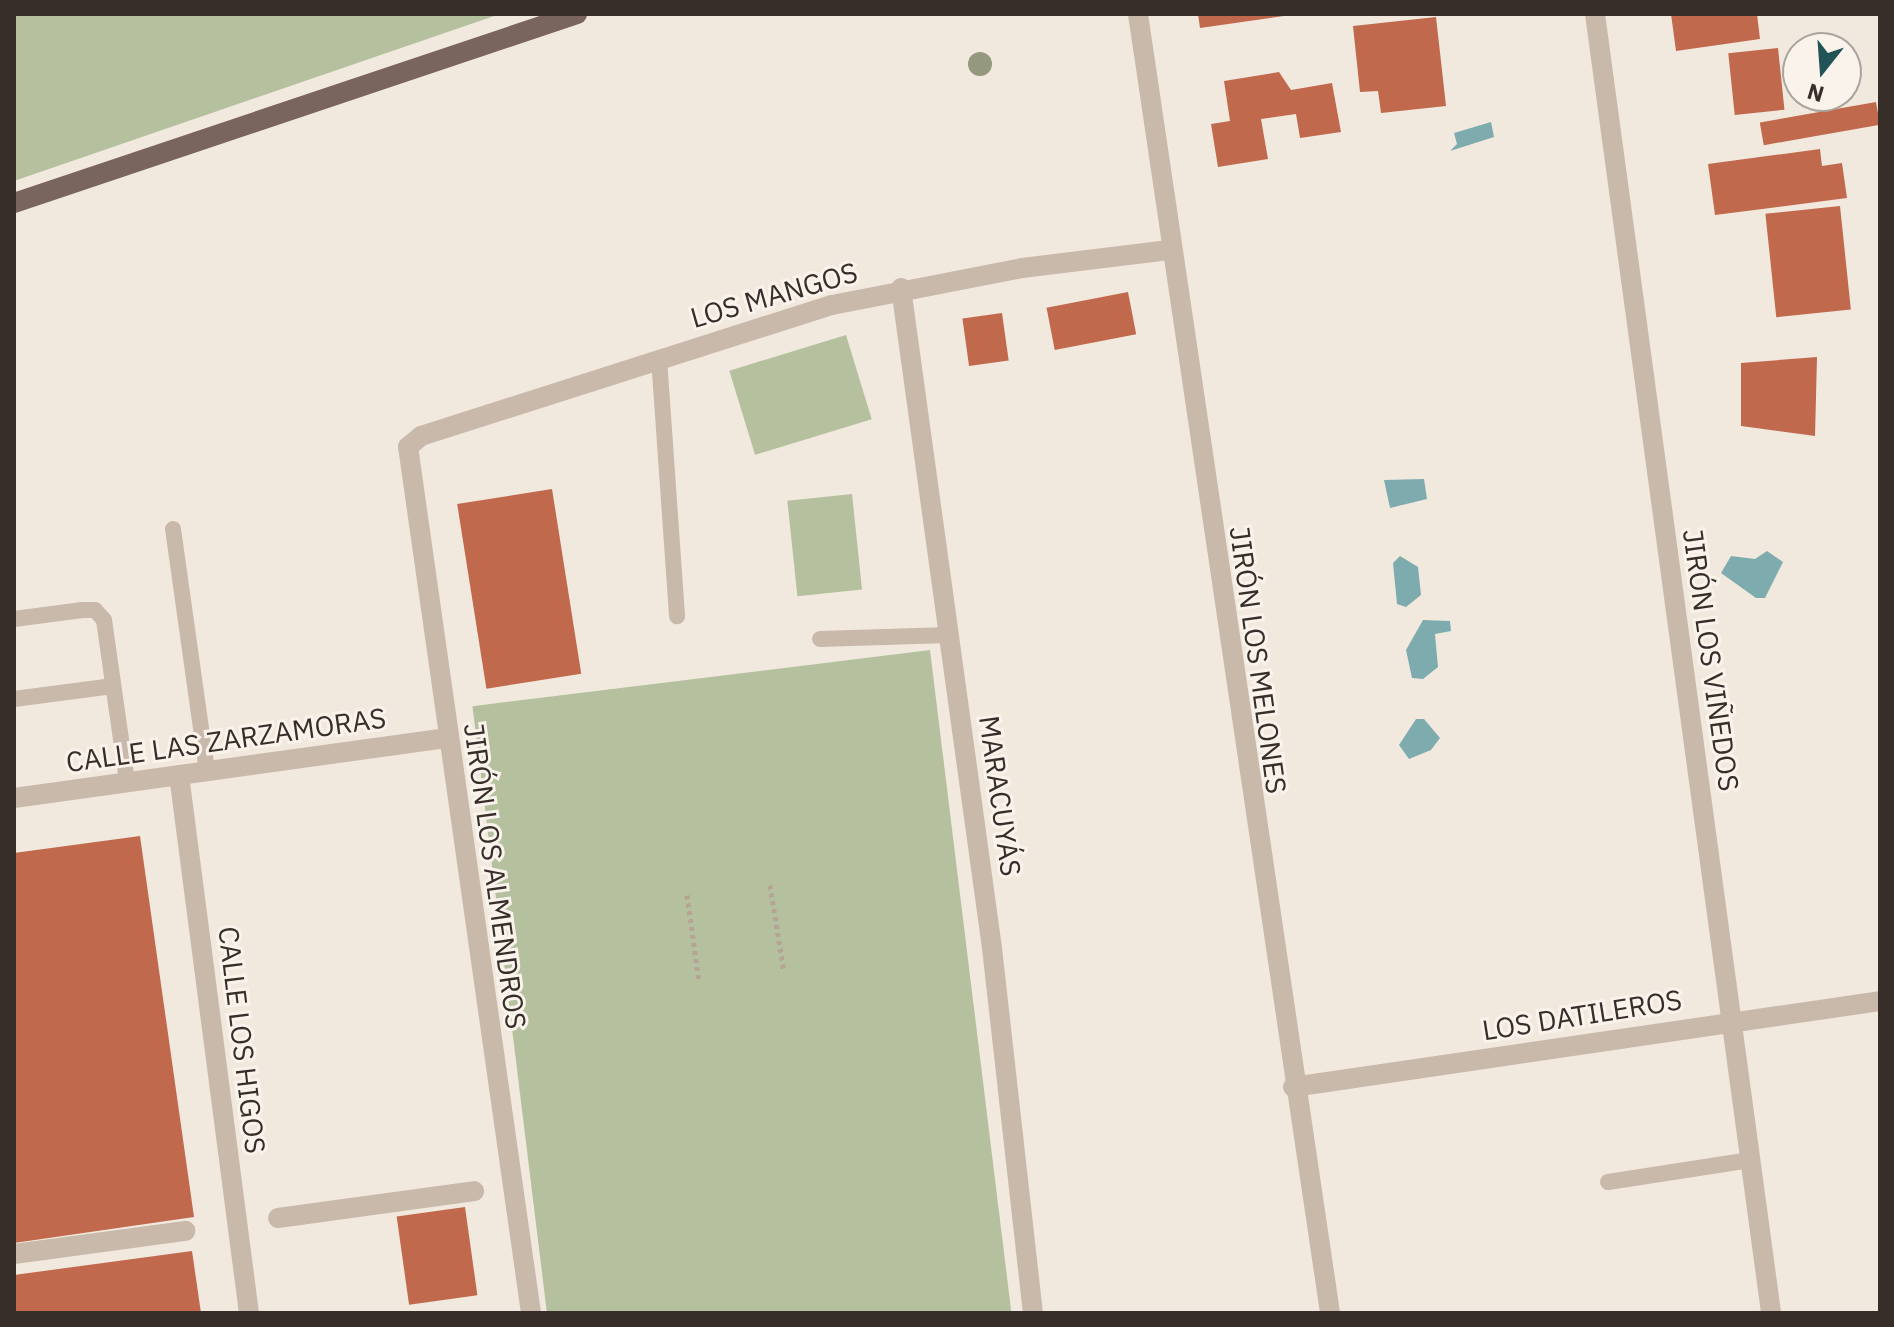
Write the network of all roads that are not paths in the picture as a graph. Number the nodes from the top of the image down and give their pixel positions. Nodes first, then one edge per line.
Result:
1 (577, 14) edge
2 (1138, 14) edge
3 (1595, 14) edge
4 (550, 17) edge
5 (14, 203) edge
6 (1169, 250) junction
7 (901, 288) junction
8 (659, 358) junction
9 (408, 447) joint
10 (173, 529) dead end
11 (677, 616) dead end
12 (14, 619) edge
13 (950, 635) junction
14 (820, 639) dead end
15 (113, 686) junction
16 (14, 699) edge
17 (446, 738) junction
18 (207, 771) junction
19 (179, 775) junction
20 (127, 782) junction
21 (14, 798) edge
22 (1880, 1001) edge
23 (1731, 1021) junction
24 (1293, 1087) junction
25 (1750, 1160) junction
26 (1608, 1182) dead end
27 (474, 1191) dead end
28 (278, 1218) dead end
29 (185, 1231) dead end
30 (14, 1254) edge
31 (249, 1313) edge
32 (531, 1313) edge
33 (1033, 1313) edge
34 (1330, 1313) edge
35 (1771, 1313) edge

1 - 4 main road
2 - 6 street, JIRÓN LOS MELONES
3 - 23 street, JIRÓN LOS VIÑEDOS
4 - 5 main road
6 - 7 street, LOS MANGOS
6 - 24 street, JIRÓN LOS MELONES
7 - 8 street, LOS MANGOS
7 - 13 street, MARACUYÁS
8 - 9 street, LOS MANGOS
8 - 11 lane
9 - 17 street, JIRÓN LOS ALMENDROS
10 - 18 lane
12 - 15 lane
13 - 14 lane
13 - 33 street, MARACUYÁS
15 - 16 lane
15 - 20 lane
17 - 18 street, CALLE LAS ZARZAMORAS
17 - 32 street, JIRÓN LOS ALMENDROS
18 - 19 street, CALLE LAS ZARZAMORAS
19 - 20 street, CALLE LAS ZARZAMORAS
19 - 31 street, CALLE LOS HIGOS
20 - 21 street, CALLE LAS ZARZAMORAS
22 - 23 street, LOS DATILEROS
23 - 24 street, LOS DATILEROS
23 - 25 street, JIRÓN LOS VIÑEDOS
24 - 34 street, JIRÓN LOS MELONES
25 - 26 lane
25 - 35 street, JIRÓN LOS VIÑEDOS
27 - 28 street
29 - 30 street

